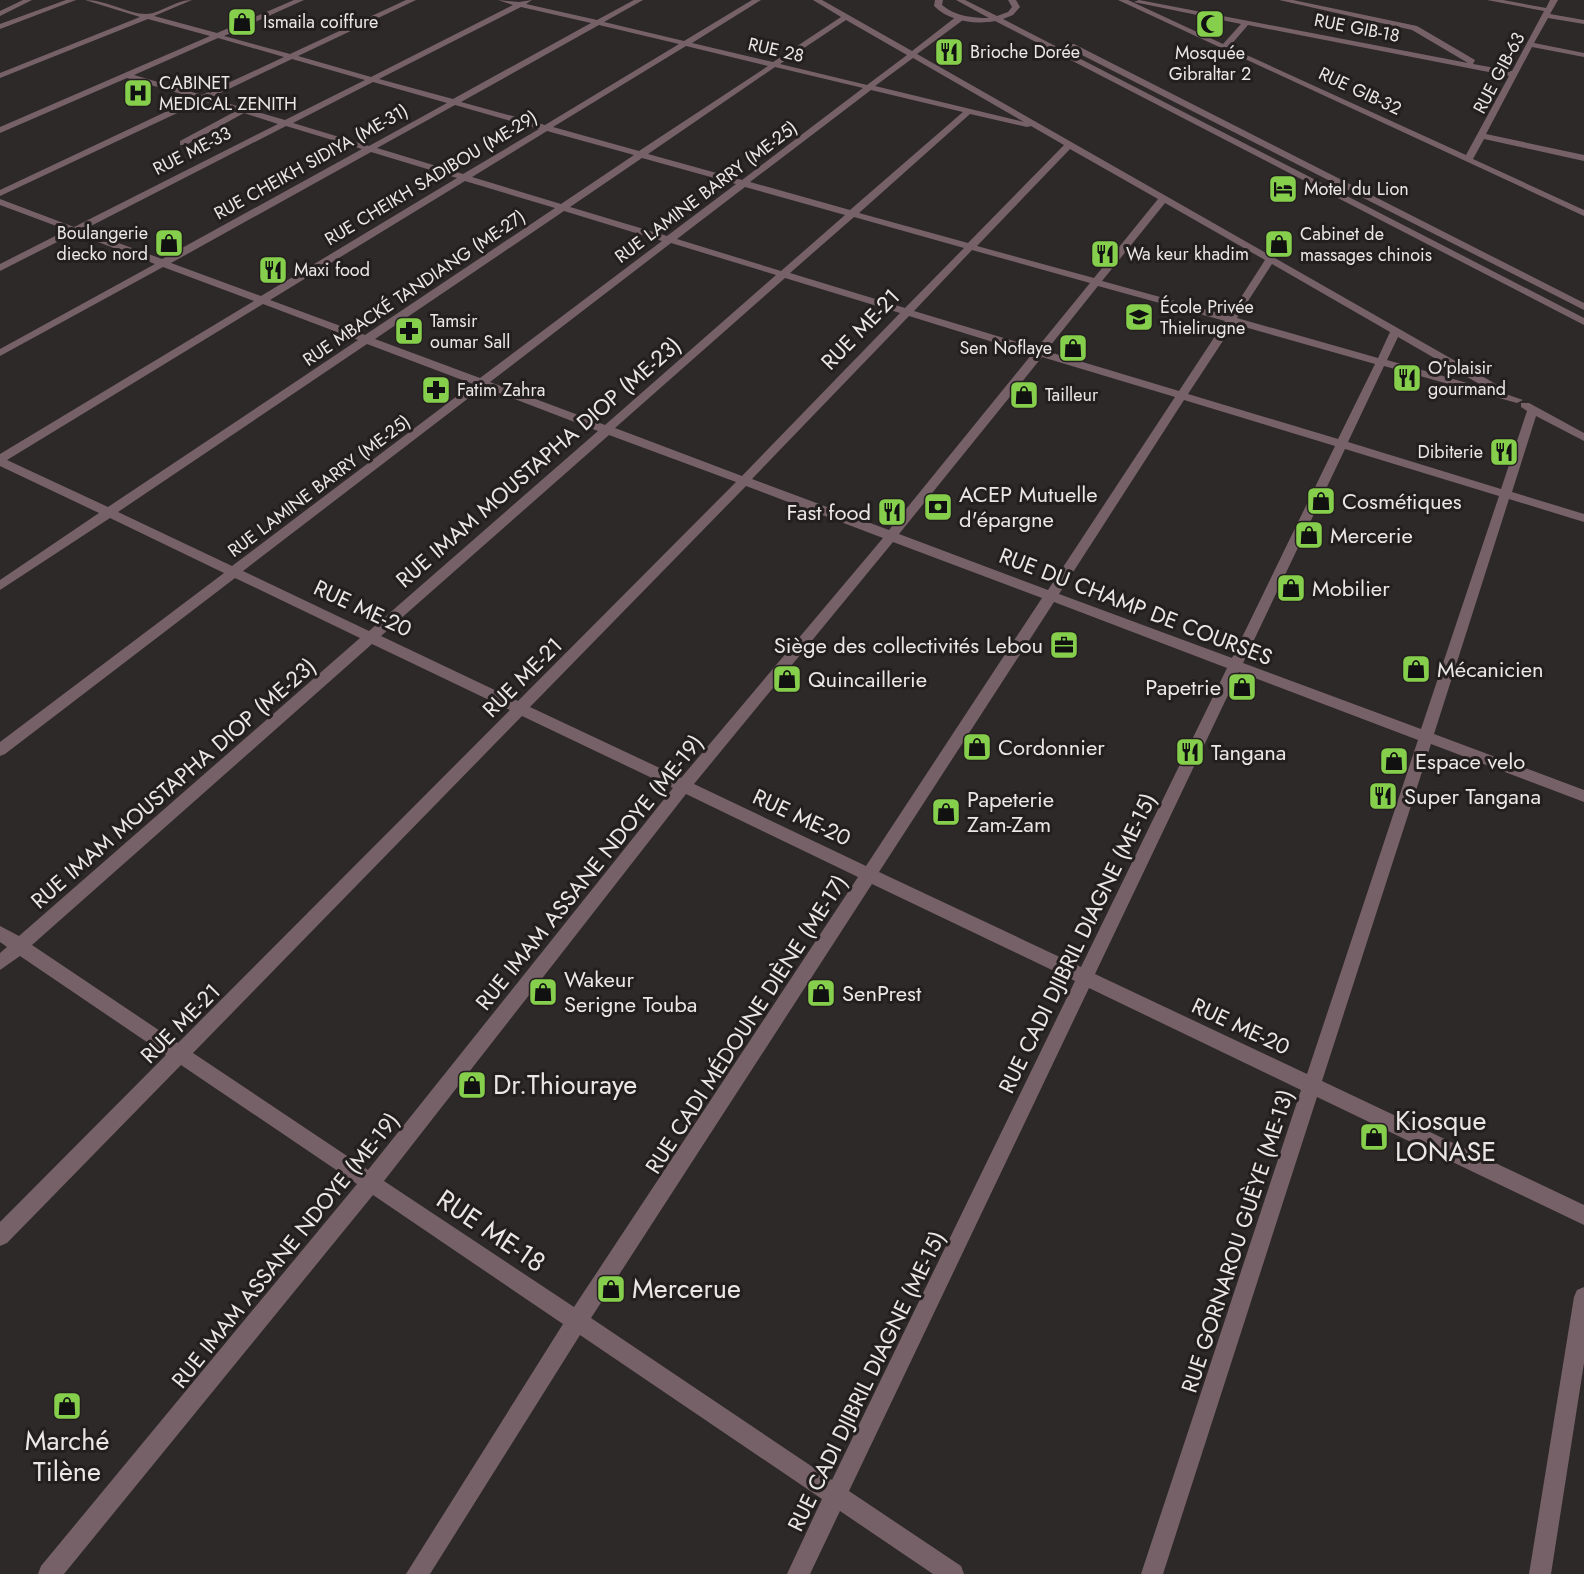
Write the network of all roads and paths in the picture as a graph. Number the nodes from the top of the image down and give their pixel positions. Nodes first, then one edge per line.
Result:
1 (28, 0) edge
2 (72, 0) edge
3 (89, 0) edge
4 (188, 0) edge
5 (300, 0) edge
6 (412, 0) edge
7 (502, 0) edge
8 (639, 0) edge
9 (757, 0) edge
10 (817, 0) edge
11 (939, 0) edge
12 (960, 0) edge
13 (1012, 0) edge
14 (1123, 0) edge
15 (1283, 0) edge
16 (1491, 0) edge
17 (1554, 0) edge
18 (524, 2) edge
19 (1209, 6) dead end
20 (1203, 13) junction
21 (1547, 13) junction
22 (0, 14) edge
23 (998, 14) junction
24 (1009, 15) junction
25 (147, 16) junction
26 (846, 17) junction
27 (960, 18) junction
28 (0, 20) edge
29 (15, 22) junction
30 (1247, 22) junction
31 (1584, 22) edge
32 (598, 23) junction
33 (0, 27) edge
34 (217, 36) junction
35 (685, 44) junction
36 (1531, 45) junction
37 (1224, 48) junction
38 (913, 55) junction
39 (1584, 55) edge
40 (293, 57) junction
41 (774, 65) junction
42 (1480, 68) junction
43 (1513, 74) junction
44 (127, 75) junction
45 (0, 76) edge
46 (371, 79) junction
47 (870, 88) junction
48 (204, 98) junction
49 (454, 102) junction
50 (244, 110) junction
51 (969, 111) junction
52 (285, 123) junction
53 (546, 128) junction
54 (1044, 129) junction
55 (0, 130) edge
56 (1482, 136) junction
57 (183, 143) dead end
58 (1070, 144) junction
59 (370, 149) junction
60 (640, 155) junction
61 (1584, 158) edge
62 (1468, 160) junction
63 (464, 177) junction
64 (744, 183) junction
65 (0, 193) edge
66 (1164, 198) junction
67 (0, 202) edge
68 (562, 207) junction
69 (1584, 213) edge
70 (852, 214) junction
71 (72, 229) junction
72 (670, 240) junction
73 (969, 246) junction
74 (1271, 259) junction
75 (162, 263) junction
76 (0, 268) edge
77 (784, 274) junction
78 (1095, 282) junction
79 (262, 300) junction
80 (1584, 307) edge
81 (906, 312) junction
82 (1232, 320) junction
83 (1584, 322) edge
84 (1396, 331) junction
85 (366, 339) junction
86 (1038, 352) junction
87 (0, 353) edge
88 (1381, 362) junction
89 (482, 383) junction
90 (1181, 396) junction
91 (1517, 400) junction
92 (1533, 409) junction
93 (607, 430) junction
94 (1584, 438) edge
95 (1342, 444) junction
96 (0, 460) edge
97 (744, 481) junction
98 (1506, 494) junction
99 (109, 513) junction
100 (1584, 518) edge
101 (891, 536) junction
102 (234, 572) junction
103 (0, 586) edge
104 (1052, 597) junction
105 (371, 637) junction
106 (1235, 665) junction
107 (520, 708) junction
108 (1426, 737) junction
109 (0, 750) edge
110 (684, 786) junction
111 (1584, 796) edge
112 (870, 875) junction
113 (0, 933) edge
114 (20, 946) junction
115 (0, 963) edge
116 (1085, 977) junction
117 (180, 1054) junction
118 (1312, 1085) junction
119 (371, 1182) junction
120 (1584, 1215) edge
121 (0, 1236) edge
122 (1584, 1297) edge
123 (577, 1321) junction
124 (836, 1495) junction
125 (49, 1574) edge
126 (417, 1574) edge
127 (798, 1574) edge
128 (953, 1574) edge
129 (1152, 1574) edge
130 (1540, 1574) edge

1 - 22 street
2 - 29 street
3 - 25 street
4 - 25 street
5 - 34 street
6 - 40 street
7 - 18 street, RUE 28
8 - 32 street, RUE CHEIKH SIDIYA (ME-31)
9 - 35 street, RUE CHEIKH SADIBOU (ME-29)
10 - 26 street
11 - 27 street
12 - 23 street
13 - 24 street
14 - 20 street, RUE GIB-18
14 - 37 street, RUE GIB-32
15 - 42 street
16 - 21 street
17 - 21 street, RUE GIB-63
18 - 32 street, RUE 28
18 - 46 street, RUE ME-33
19 - 20 street
20 - 30 street, RUE GIB-18
21 - 31 street
21 - 36 street, RUE GIB-63
23 - 24 street
23 - 27 street
23 - 83 street
24 - 80 street
25 - 34 street
25 - 45 street
26 - 38 street
26 - 41 street, RUE MBACKÉ TANDIANG (ME-27)
27 - 38 street, RUE LAMINE BARRY (ME-25)
28 - 29 street
29 - 33 street
30 - 37 street
30 - 42 street, RUE GIB-18
32 - 35 street, RUE 28
32 - 49 street, RUE CHEIKH SIDIYA (ME-31)
34 - 40 street
34 - 44 street
35 - 41 street, RUE 28
35 - 53 street, RUE CHEIKH SADIBOU (ME-29)
36 - 39 street
36 - 43 street, RUE GIB-63
37 - 62 street, RUE GIB-32
38 - 47 street, RUE LAMINE BARRY (ME-25)
38 - 54 street
40 - 46 street
40 - 48 street
41 - 47 street, RUE 28
41 - 60 street, RUE MBACKÉ TANDIANG (ME-27)
42 - 43 street, RUE GIB-18
43 - 56 street, RUE GIB-63
44 - 48 street
44 - 55 street
46 - 49 street
46 - 52 street, RUE ME-33
47 - 51 street, RUE 28
47 - 64 street, RUE LAMINE BARRY (ME-25)
48 - 50 street
48 - 65 street
49 - 53 street
49 - 59 street, RUE CHEIKH SIDIYA (ME-31)
50 - 52 street
50 - 57 street
51 - 54 street, RUE 28
51 - 70 street, RUE IMAM MOUSTAPHA DIOP (ME-23)
52 - 59 street
52 - 71 street, RUE ME-33
53 - 60 street
53 - 63 street, RUE CHEIKH SADIBOU (ME-29)
54 - 58 street
56 - 61 street
56 - 62 street, RUE GIB-63
58 - 66 street
58 - 73 street, RUE ME-21
59 - 63 street
59 - 75 street, RUE CHEIKH SIDIYA (ME-31)
60 - 64 street
60 - 68 street, RUE MBACKÉ TANDIANG (ME-27)
62 - 69 street, RUE GIB-32
63 - 68 street
63 - 79 street, RUE CHEIKH SADIBOU (ME-29)
64 - 70 street
64 - 72 street, RUE LAMINE BARRY (ME-25)
66 - 74 street
66 - 78 street, RUE IMAM ASSANE NDOYE (ME-19)
67 - 71 street, RUE DU CHAMP DE COURSES
68 - 72 street
68 - 85 street, RUE MBACKÉ TANDIANG (ME-27)
70 - 73 street
70 - 77 street, RUE IMAM MOUSTAPHA DIOP (ME-23)
71 - 75 street, RUE DU CHAMP DE COURSES
71 - 76 street, RUE ME-33
72 - 77 street
72 - 89 street, RUE LAMINE BARRY (ME-25)
73 - 78 street
73 - 81 street, RUE ME-21
74 - 82 street, RUE CADI MÉDOUNE DIÈNE (ME-17)
74 - 84 street
75 - 79 street, RUE DU CHAMP DE COURSES
75 - 87 street, RUE CHEIKH SIDIYA (ME-31)
77 - 81 street
77 - 93 street, RUE IMAM MOUSTAPHA DIOP (ME-23)
78 - 82 street
78 - 86 street, RUE IMAM ASSANE NDOYE (ME-19)
79 - 85 street, RUE DU CHAMP DE COURSES
79 - 96 street, RUE CHEIKH SADIBOU (ME-29)
81 - 86 street
81 - 97 street, RUE ME-21
82 - 88 street
82 - 90 street, RUE CADI MÉDOUNE DIÈNE (ME-17)
84 - 88 street, RUE CADI DJIBRIL DIAGNE (ME-15)
84 - 91 street
85 - 89 street, RUE DU CHAMP DE COURSES
85 - 99 street, RUE MBACKÉ TANDIANG (ME-27)
86 - 90 street
86 - 101 street, RUE IMAM ASSANE NDOYE (ME-19)
88 - 91 street
88 - 95 street, RUE CADI DJIBRIL DIAGNE (ME-15)
89 - 93 street, RUE DU CHAMP DE COURSES
89 - 102 street, RUE LAMINE BARRY (ME-25)
90 - 95 street
90 - 104 street, RUE CADI MÉDOUNE DIÈNE (ME-17)
91 - 92 street
92 - 94 street
92 - 98 street, RUE GORNAROU GUÈYE (ME-13)
93 - 97 street, RUE DU CHAMP DE COURSES
93 - 105 street, RUE IMAM MOUSTAPHA DIOP (ME-23)
95 - 98 street
95 - 106 street, RUE CADI DJIBRIL DIAGNE (ME-15)
96 - 99 street, RUE ME-20
97 - 101 street, RUE DU CHAMP DE COURSES
97 - 107 street, RUE ME-21
98 - 100 street
98 - 108 street, RUE GORNAROU GUÈYE (ME-13)
99 - 102 street, RUE ME-20
99 - 103 street, RUE MBACKÉ TANDIANG (ME-27)
101 - 104 street, RUE DU CHAMP DE COURSES
101 - 110 street, RUE IMAM ASSANE NDOYE (ME-19)
102 - 105 street, RUE ME-20
102 - 109 street, RUE LAMINE BARRY (ME-25)
104 - 106 street, RUE DU CHAMP DE COURSES
104 - 112 street, RUE CADI MÉDOUNE DIÈNE (ME-17)
105 - 107 street, RUE ME-20
105 - 114 street, RUE IMAM MOUSTAPHA DIOP (ME-23)
106 - 108 street, RUE DU CHAMP DE COURSES
106 - 116 street, RUE CADI DJIBRIL DIAGNE (ME-15)
107 - 110 street, RUE ME-20
107 - 117 street, RUE ME-21
108 - 111 street, RUE DU CHAMP DE COURSES
108 - 118 street, RUE GORNAROU GUÈYE (ME-13)
110 - 112 street, RUE ME-20
110 - 119 street, RUE IMAM ASSANE NDOYE (ME-19)
112 - 116 street, RUE ME-20
112 - 123 street, RUE CADI MÉDOUNE DIÈNE (ME-17)
113 - 114 street, RUE ME-18
114 - 115 street, RUE IMAM MOUSTAPHA DIOP (ME-23)
114 - 117 street, RUE ME-18
116 - 118 street, RUE ME-20
116 - 124 street, RUE CADI DJIBRIL DIAGNE (ME-15)
117 - 119 street, RUE ME-18
117 - 121 street, RUE ME-21
118 - 120 street, RUE ME-20
118 - 129 street, RUE GORNAROU GUÈYE (ME-13)
119 - 123 street, RUE ME-18
119 - 125 street, RUE IMAM ASSANE NDOYE (ME-19)
122 - 130 street
123 - 124 street, RUE ME-18
123 - 126 street, RUE CADI MÉDOUNE DIÈNE (ME-17)
124 - 127 street, RUE CADI DJIBRIL DIAGNE (ME-15)
124 - 128 street, RUE ME-18

